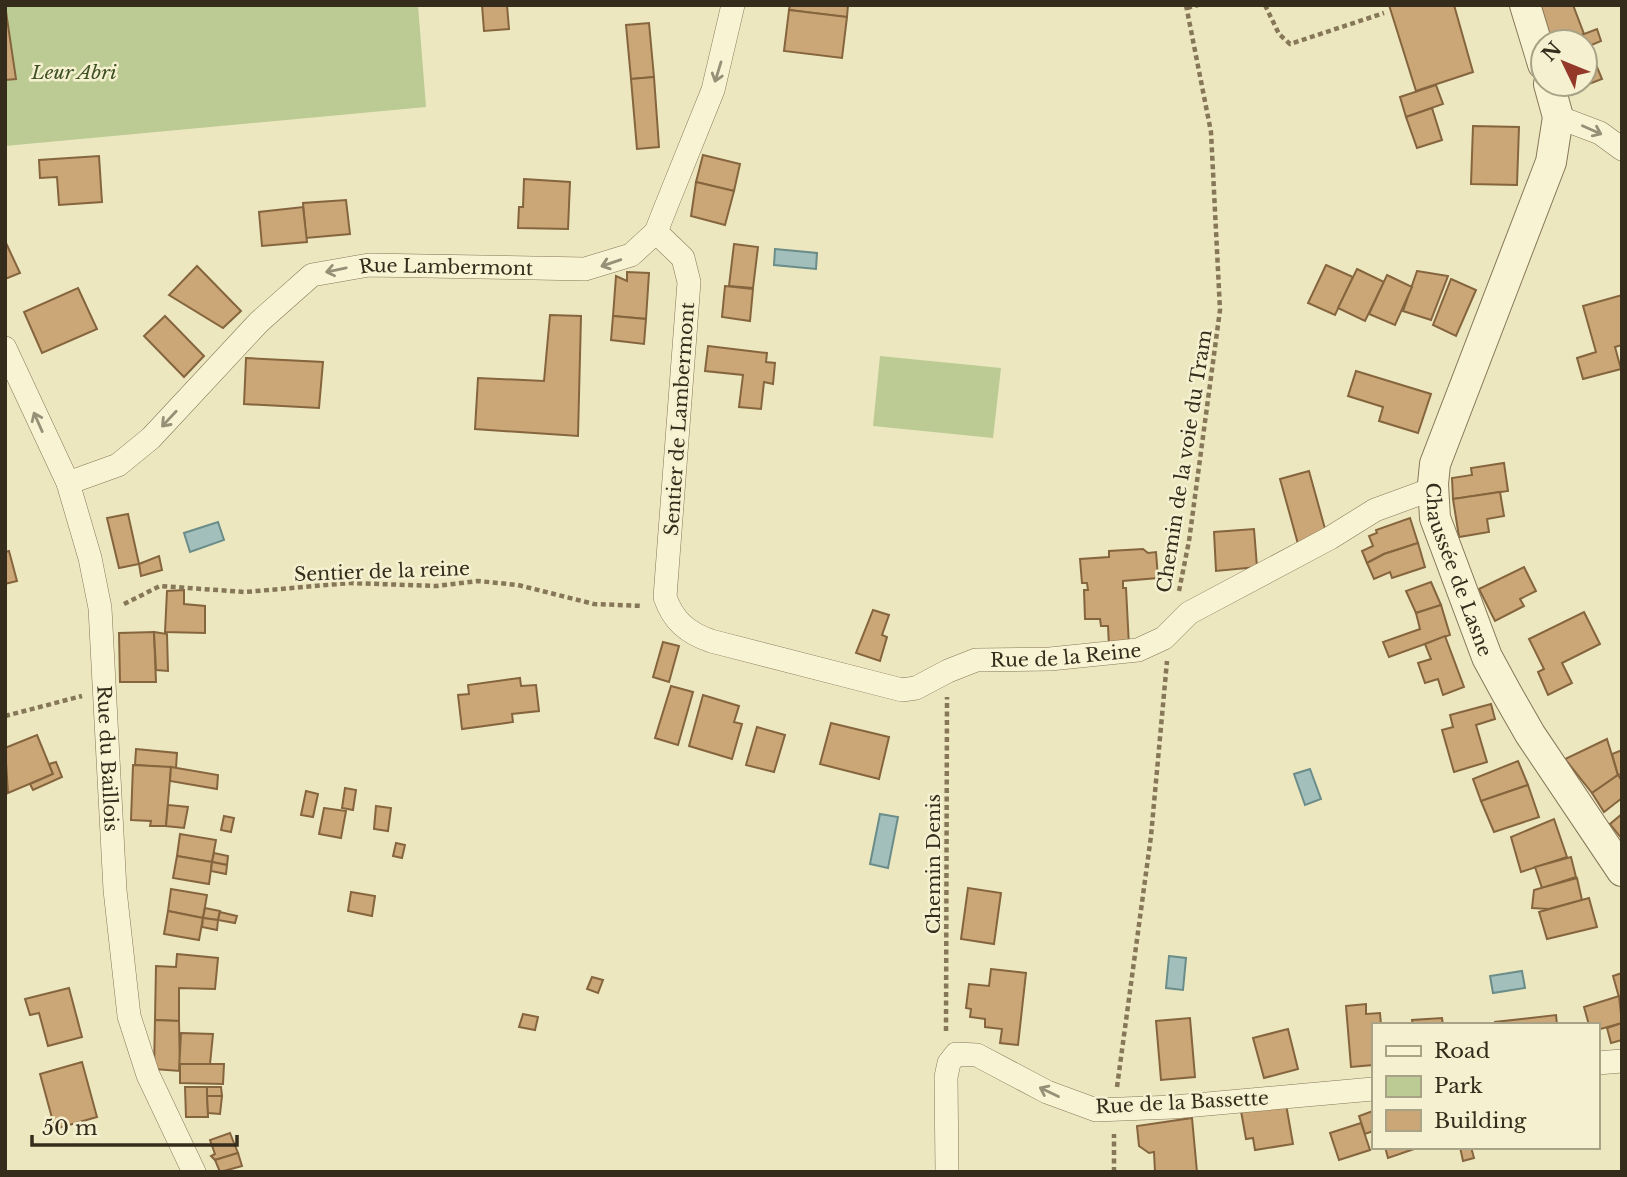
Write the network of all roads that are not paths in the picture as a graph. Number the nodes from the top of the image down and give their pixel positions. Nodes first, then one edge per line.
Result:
1 (733, 5) edge
2 (1525, 5) edge
3 (1532, 28) edge
4 (1553, 98) edge
5 (1558, 117) junction
6 (1622, 149) edge
7 (656, 232) junction
8 (5, 348) edge
9 (68, 483) junction
10 (1434, 488) junction
11 (670, 612) joint
12 (1622, 871) edge
13 (1622, 1060) edge
14 (1599, 1063) edge
15 (1372, 1089) edge
16 (194, 1172) edge
17 (947, 1172) edge

1 -> 7 street, Rue Lambermont
2 - 3 street
4 - 5 street, Chaussée de Lasne
5 -> 6 street
5 - 10 street, Chaussée de Lasne
7 -> 9 street, Rue Lambermont
7 - 11 street, Sentier de Lambermont
9 -> 8 street, Rue du Baillois
9 - 16 street, Rue du Baillois
10 - 11 street, Rue de la Reine
10 - 12 street, Chaussée de Lasne
13 - 14 street
15 -> 17 street, Rue de la Bassette

